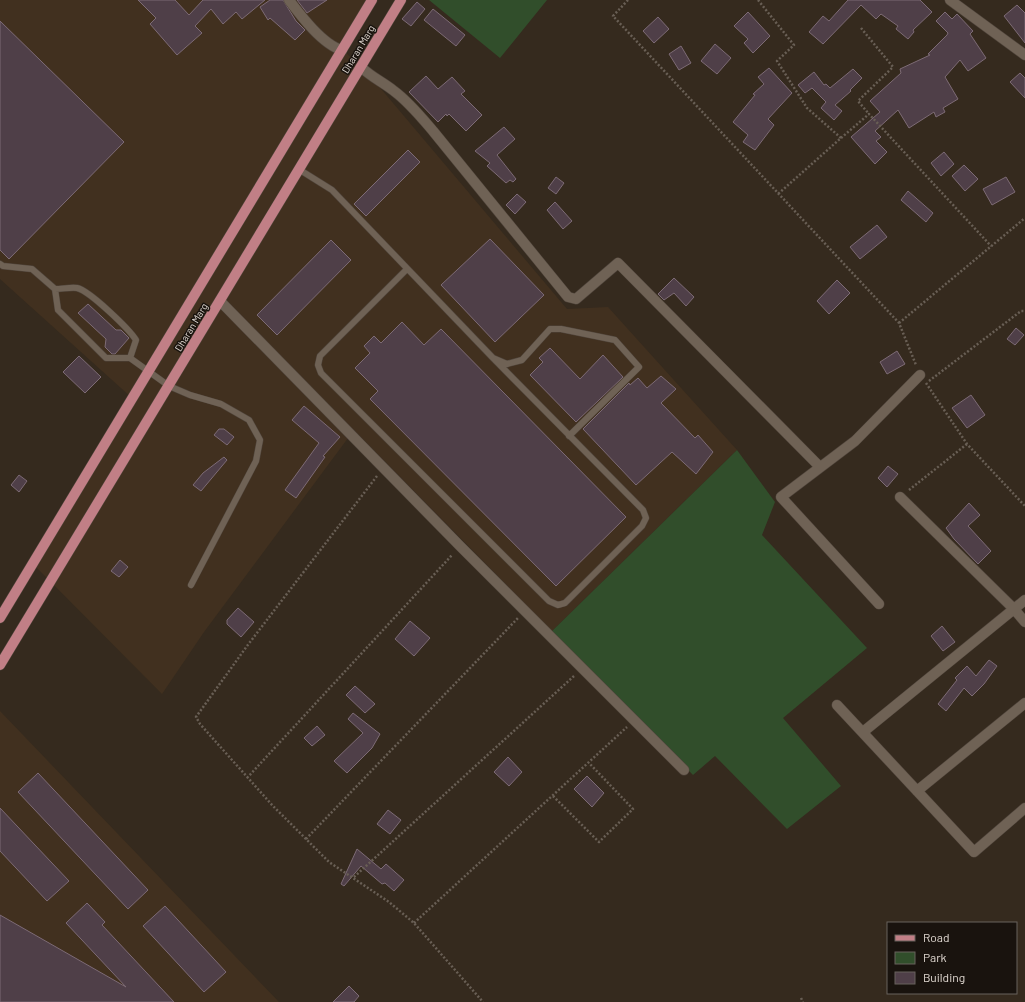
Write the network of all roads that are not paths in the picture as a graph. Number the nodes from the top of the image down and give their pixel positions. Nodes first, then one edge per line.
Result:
1 (289, 0) edge
2 (372, 0) edge
3 (401, 0) edge
4 (950, 0) edge
5 (342, 50) junction
6 (1025, 55) edge
7 (362, 67) junction
8 (300, 170) junction
9 (0, 264) edge
10 (407, 269) junction
11 (55, 289) junction
12 (220, 301) junction
13 (130, 358) junction
14 (492, 358) junction
15 (148, 372) junction
16 (923, 379) road end
17 (169, 386) junction
18 (569, 436) junction
19 (820, 467) junction
20 (900, 497) road end
21 (191, 585) dead end
22 (1025, 600) edge
23 (879, 604) dead end
24 (1014, 609) junction
25 (0, 618) edge
26 (1025, 622) edge
27 (0, 665) edge
28 (1025, 703) edge
29 (838, 705) dead end
30 (863, 732) junction
31 (684, 770) dead end
32 (917, 791) junction
33 (1025, 808) edge

1 - 5 street
2 - 5 main road, Dharan Marg
3 - 7 main road, Dharan Marg
4 - 6 street
5 - 15 main road, Dharan Marg
7 - 8 main road, Dharan Marg
7 - 19 street
8 - 10 lane
8 - 12 main road, Dharan Marg
9 - 11 lane
10 - 14 lane
10 - 18 lane
11 - 13 lane
11 - 13 lane
12 - 17 main road, Dharan Marg
12 - 31 street
13 - 15 lane
14 - 18 lane
14 - 18 lane
15 - 17 lane
15 - 25 main road, Dharan Marg
16 - 19 street
17 - 21 lane
17 - 27 main road, Dharan Marg
19 - 23 street
20 - 24 street
22 - 24 street
24 - 26 street
24 - 30 street
28 - 32 street
29 - 30 street
30 - 32 street
32 - 33 street

